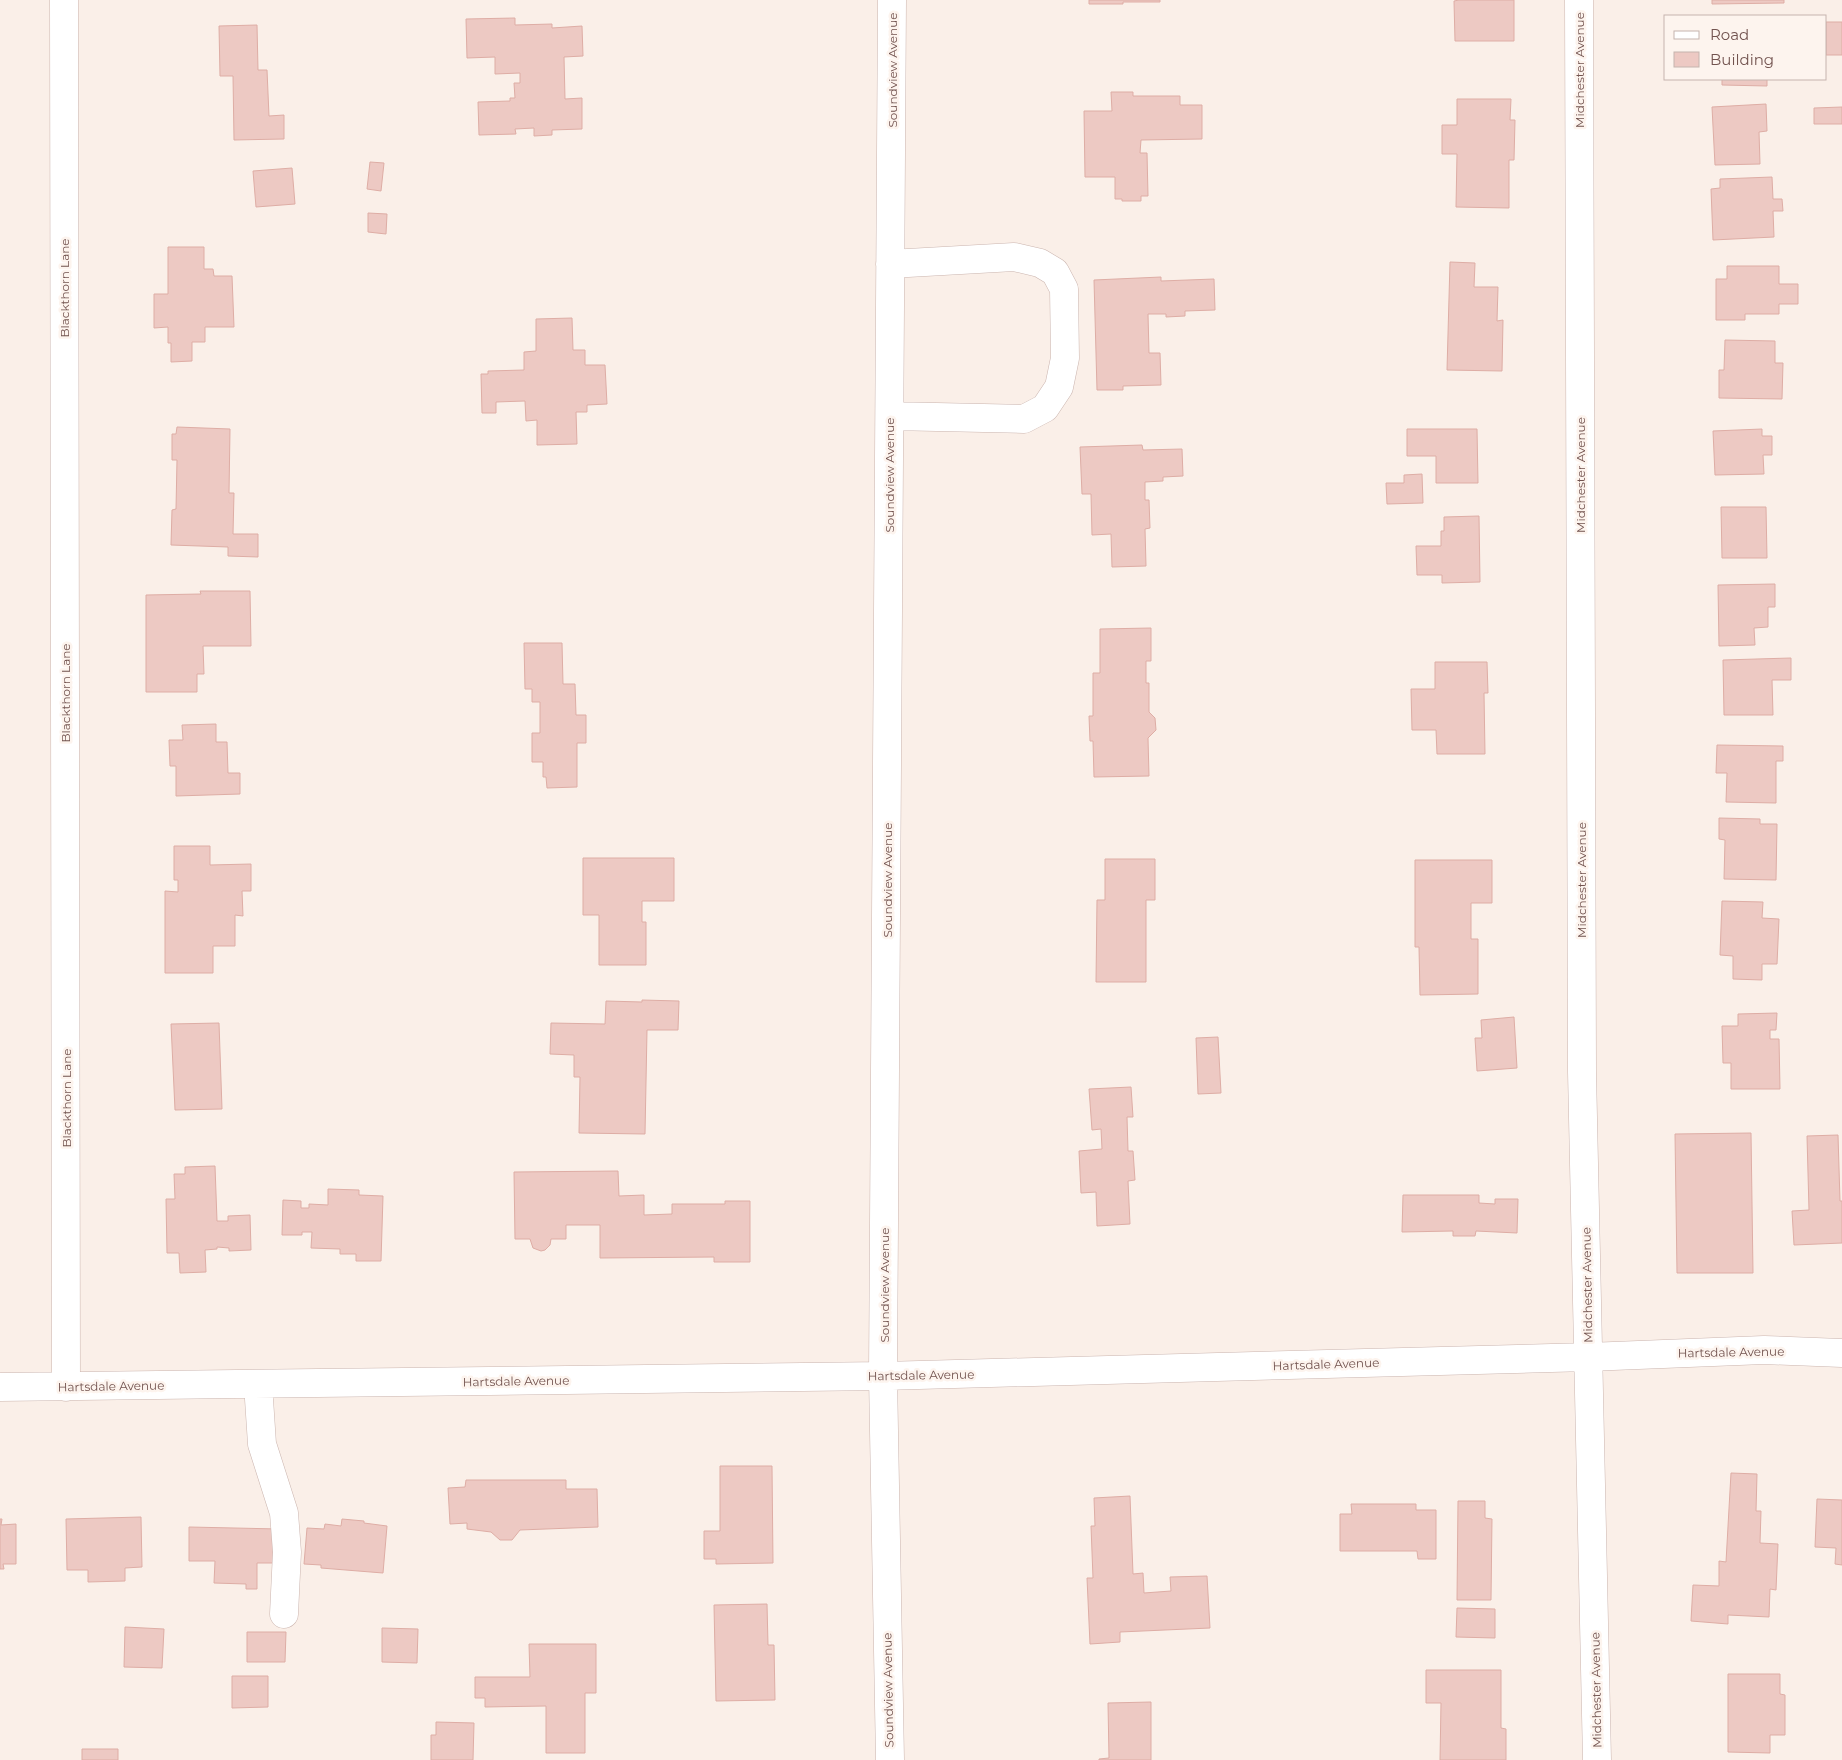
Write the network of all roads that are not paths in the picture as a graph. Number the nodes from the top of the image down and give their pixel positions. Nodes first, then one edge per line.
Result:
1 (64, 0) edge
2 (892, 0) edge
3 (1579, 0) edge
4 (890, 264) junction
5 (890, 416) junction
6 (1842, 1352) edge
7 (1588, 1357) junction
8 (883, 1376) junction
9 (258, 1384) junction
10 (0, 1387) edge
11 (66, 1387) junction
12 (284, 1614) dead end
13 (890, 1760) edge
14 (1596, 1760) edge

1 - 11 street, Blackthorn Lane
2 - 4 street, Soundview Avenue
3 - 7 street, Midchester Avenue
4 - 5 street, Soundview Avenue
4 - 5 street
5 - 8 street, Soundview Avenue
6 - 7 street, Hartsdale Avenue
7 - 8 street, Hartsdale Avenue
7 - 14 street, Midchester Avenue
8 - 9 street, Hartsdale Avenue
8 - 13 street, Soundview Avenue
9 - 11 street, Hartsdale Avenue
9 - 12 street
10 - 11 street, Hartsdale Avenue

